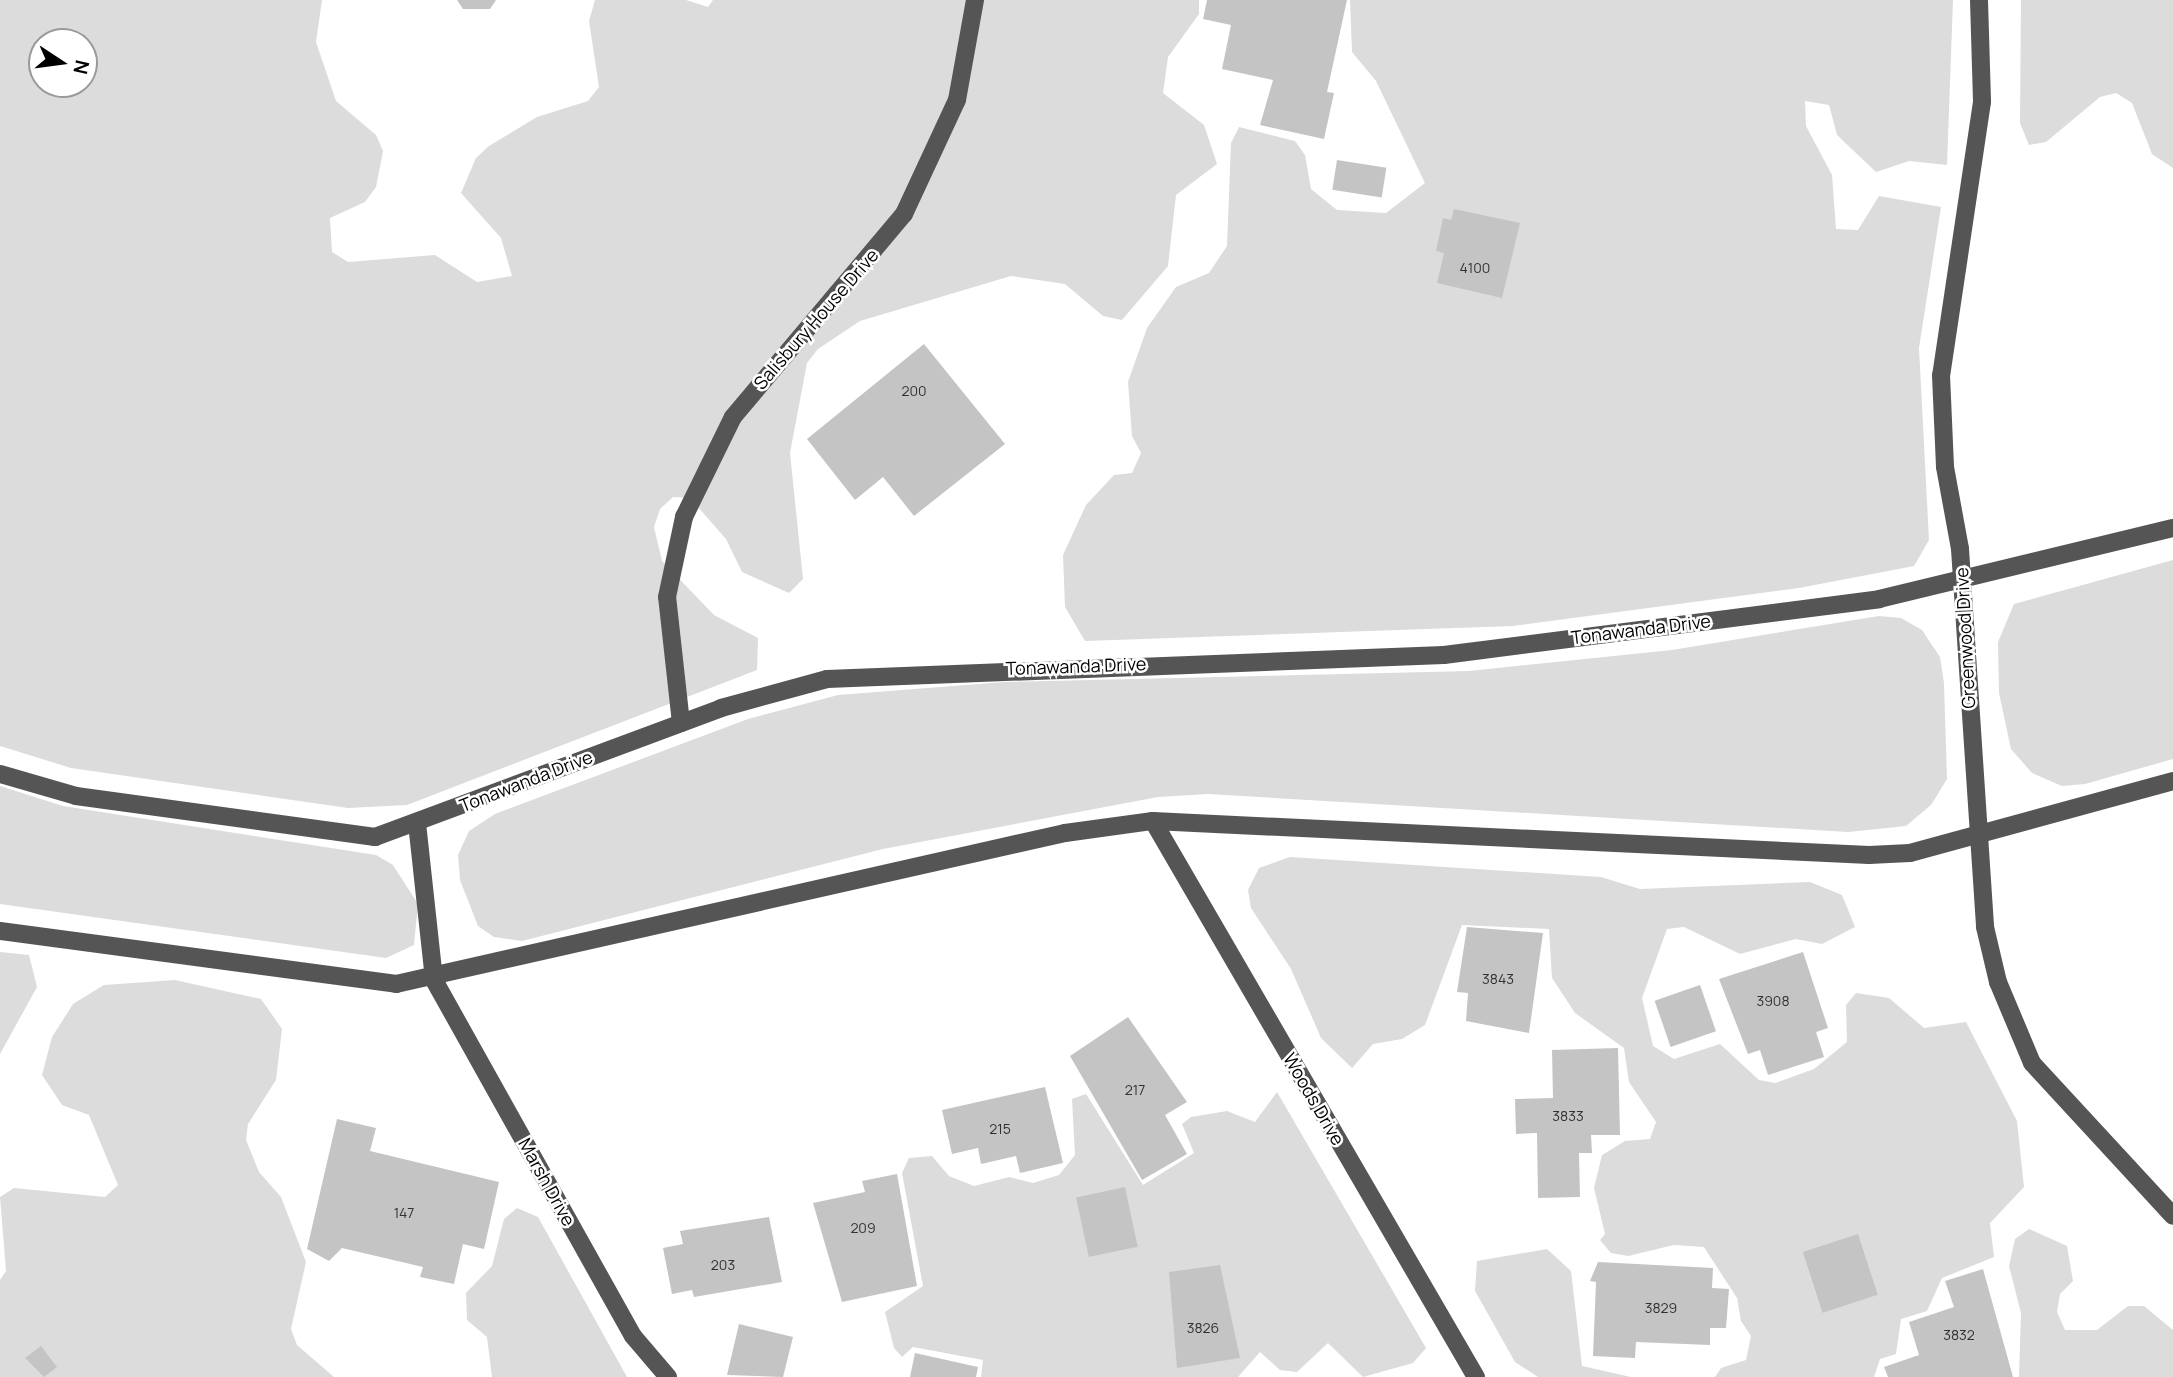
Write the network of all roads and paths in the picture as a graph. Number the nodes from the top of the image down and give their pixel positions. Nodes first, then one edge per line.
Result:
1 (975, 0) edge
2 (1979, 0) edge
3 (2173, 528) edge
4 (1962, 579) junction
5 (681, 723) junction
6 (0, 774) edge
7 (2173, 781) edge
8 (1153, 821) junction
9 (416, 823) junction
10 (1977, 833) junction
11 (0, 931) edge
12 (434, 980) junction
13 (2173, 1216) edge
14 (668, 1377) edge
15 (1476, 1377) edge

1 - 5 street, Salisbury House Drive
2 - 4 street, Greenwood Drive
3 - 4 street, Tonawanda Drive
4 - 5 street, Tonawanda Drive
4 - 10 street, Greenwood Drive
5 - 9 street, Tonawanda Drive
6 - 9 street, Tonawanda Drive
7 - 10 street
8 - 10 street
8 - 12 street
8 - 15 street, Woods Drive
9 - 12 street
10 - 13 street, Greenwood Drive
11 - 12 street
12 - 14 street, Marsh Drive

